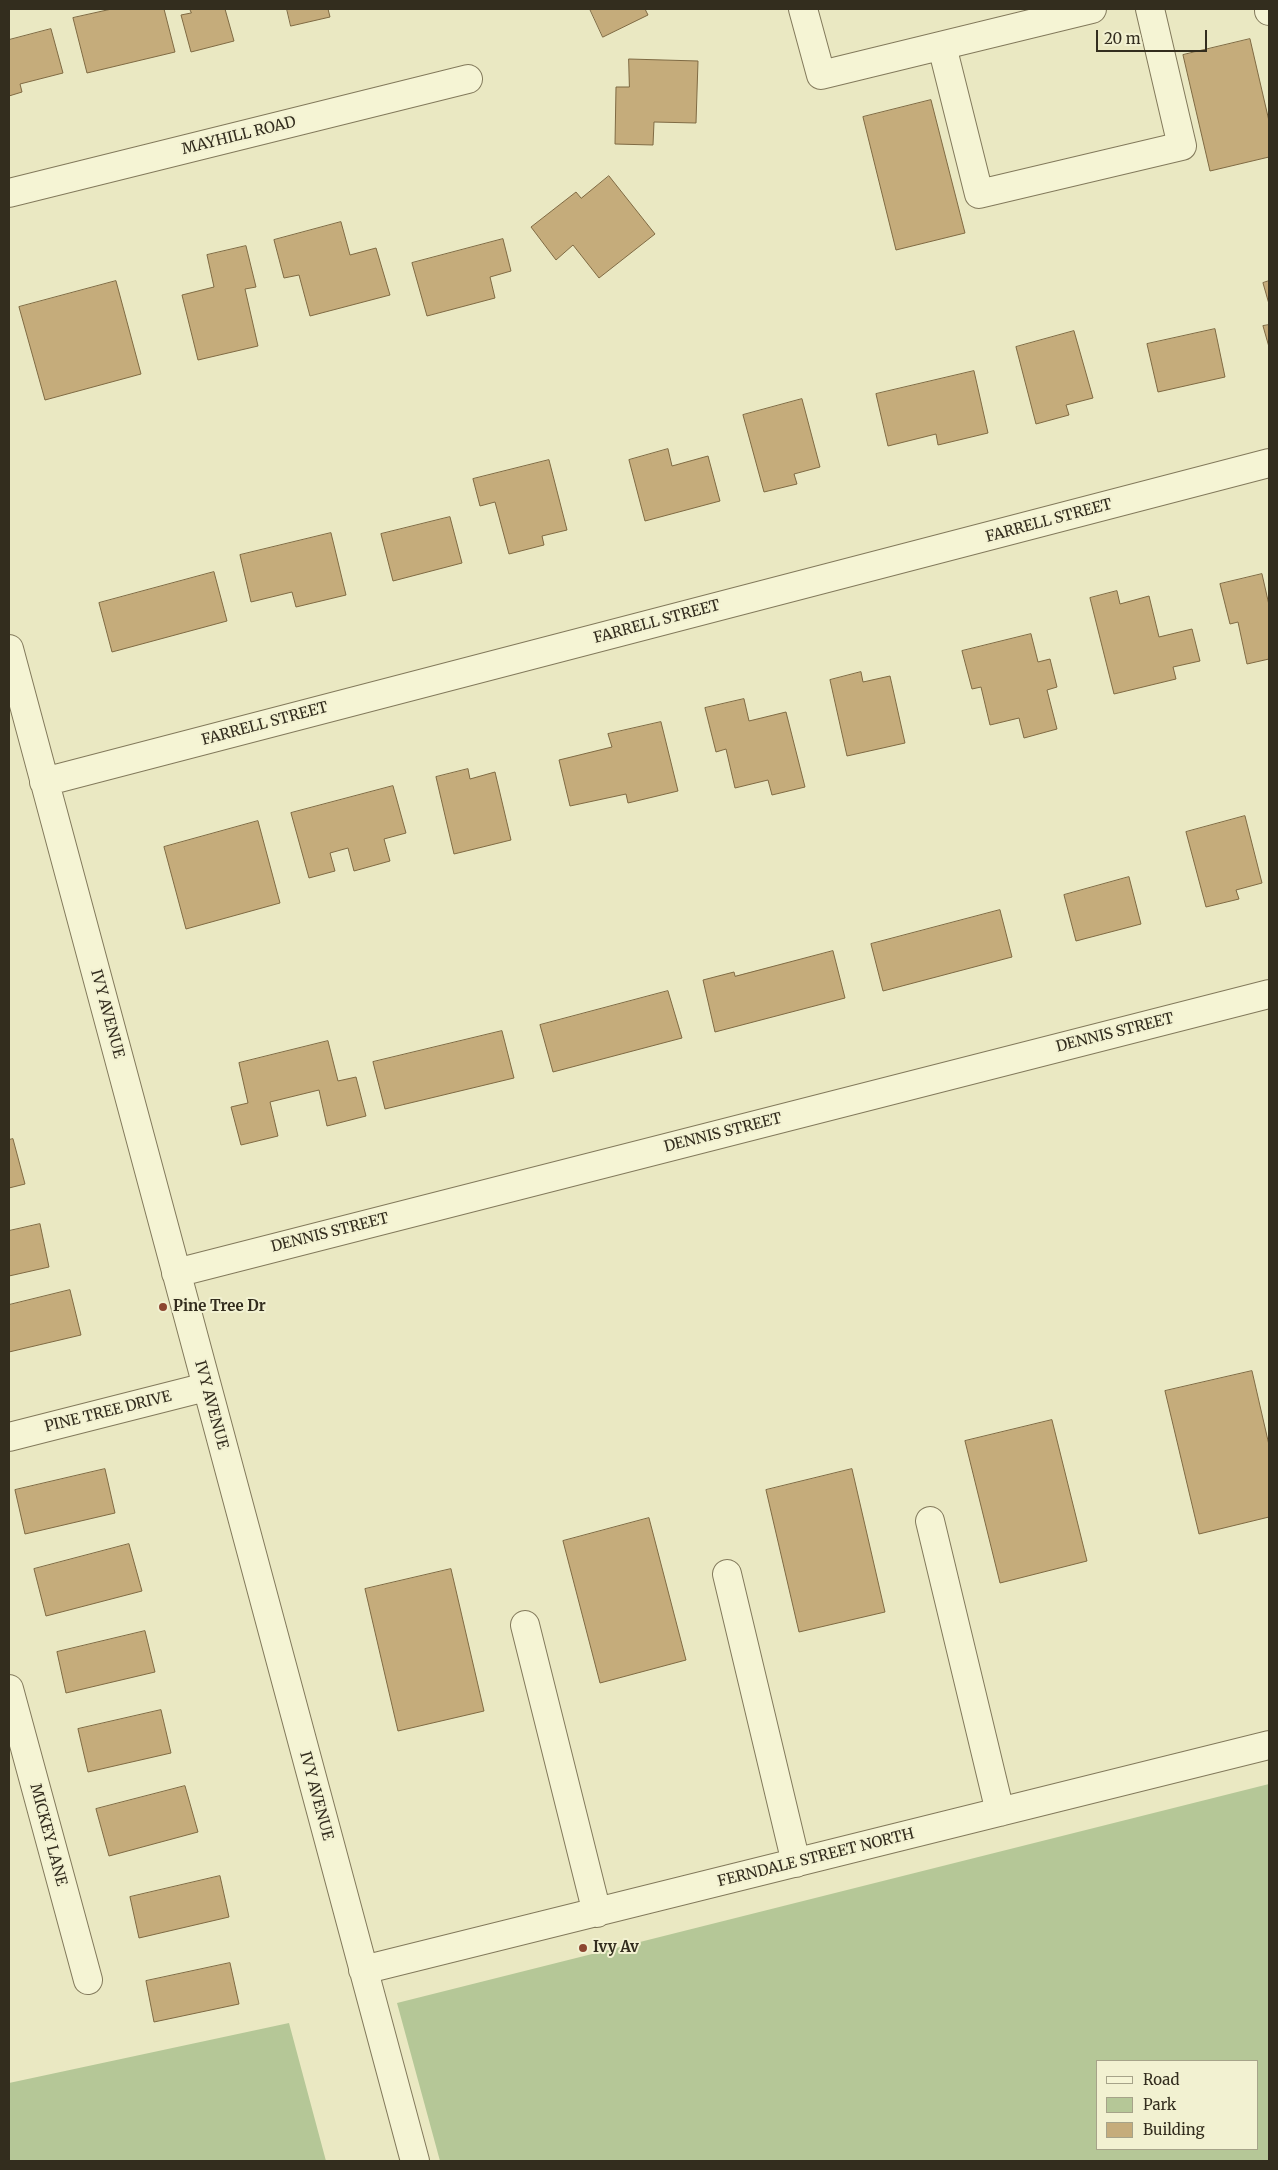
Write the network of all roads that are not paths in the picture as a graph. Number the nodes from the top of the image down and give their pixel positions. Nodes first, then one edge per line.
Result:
1 (803, 9) edge
2 (1092, 9) edge
3 (1150, 9) edge
4 (942, 46) junction
5 (468, 79) dead end
6 (9, 194) edge
7 (1269, 463) edge
8 (9, 649) edge
9 (44, 782) junction
10 (1269, 994) edge
11 (176, 1272) junction
12 (206, 1387) junction
13 (9, 1437) edge
14 (930, 1521) dead end
15 (727, 1574) dead end
16 (526, 1625) dead end
17 (9, 1689) edge
18 (1269, 1745) edge
19 (1000, 1812) junction
20 (796, 1863) junction
21 (597, 1913) junction
22 (363, 1970) junction
23 (88, 1980) dead end
24 (415, 2161) edge

1 - 4 street
2 - 4 street
3 - 4 street
5 - 6 street, MAYHILL ROAD
7 - 9 street, FARRELL STREET
8 - 9 street, IVY AVENUE
9 - 11 street, IVY AVENUE
10 - 11 street, DENNIS STREET
11 - 12 street, IVY AVENUE
12 - 13 street, PINE TREE DRIVE
12 - 22 street, IVY AVENUE
14 - 19 street
15 - 20 street
16 - 21 street
17 - 23 street, MICKEY LANE
18 - 19 street, FERNDALE STREET NORTH
19 - 20 street, FERNDALE STREET NORTH
20 - 21 street, FERNDALE STREET NORTH
21 - 22 street, FERNDALE STREET NORTH
22 - 24 street, IVY AVENUE

